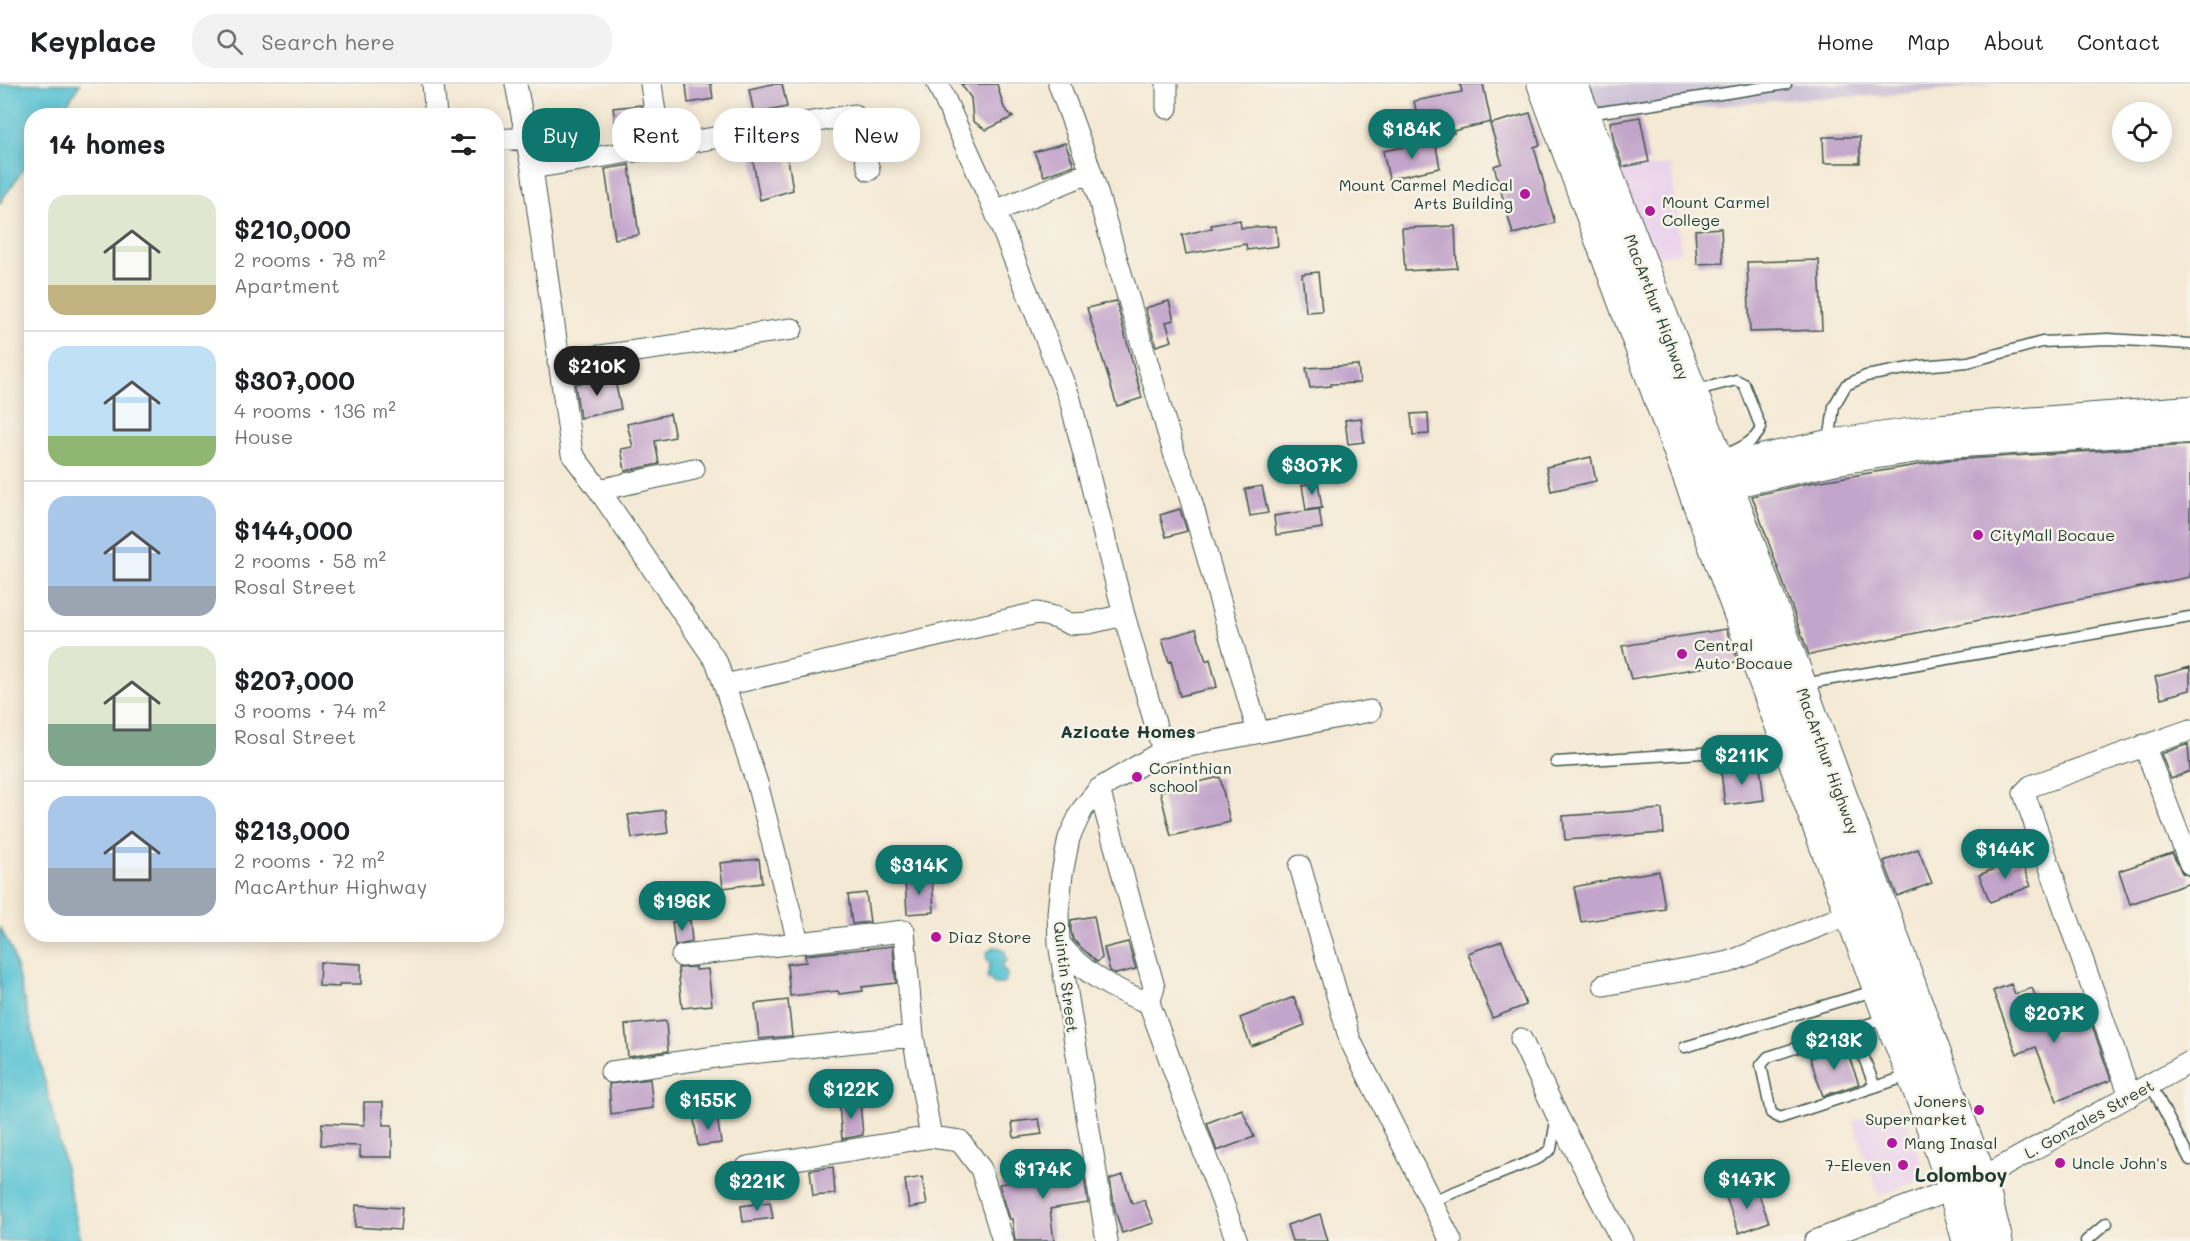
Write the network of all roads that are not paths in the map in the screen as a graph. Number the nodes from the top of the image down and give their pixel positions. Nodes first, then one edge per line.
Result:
1 (433, 84) edge
2 (516, 84) edge
3 (651, 84) edge
4 (938, 84) edge
5 (1059, 84) edge
6 (1167, 84) edge
7 (1544, 84) edge
8 (1570, 84) edge
9 (1786, 84) edge
10 (435, 108) edge
11 (654, 108) edge
12 (1167, 108) dead end
13 (1582, 115) junction
14 (522, 116) edge
15 (522, 138) edge
16 (504, 139) edge
17 (701, 141) edge
18 (612, 156) edge
19 (531, 162) edge
20 (532, 168) junction
21 (869, 170) dead end
22 (1091, 172) junction
23 (995, 211) junction
24 (792, 329) dead end
25 (2190, 344) edge
26 (558, 362) junction
27 (1690, 392) junction
28 (2190, 409) edge
29 (2190, 430) edge
30 (1828, 443) junction
31 (694, 469) dead end
32 (1710, 476) junction
33 (599, 490) junction
34 (1124, 615) junction
35 (2190, 617) edge
36 (1799, 684) junction
37 (725, 685) junction
38 (1370, 711) dead end
39 (2190, 730) edge
40 (1258, 732) junction
41 (2144, 745) junction
42 (1791, 748) junction
43 (1163, 752) junction
44 (1556, 762) dead end
45 (1099, 789) junction
46 (2190, 864) edge
47 (1300, 866) dead end
48 (1852, 913) junction
49 (798, 942) junction
50 (1059, 943) junction
51 (682, 956) dead end
52 (1604, 985) dead end
53 (1149, 1003) junction
54 (1885, 1003) junction
55 (1853, 1029) junction
56 (913, 1036) junction
57 (1521, 1039) dead end
58 (1685, 1047) dead end
59 (2190, 1062) edge
60 (611, 1072) dead end
61 (1914, 1074) junction
62 (2151, 1084) junction
63 (1875, 1087) junction
64 (2130, 1096) junction
65 (1557, 1115) junction
66 (931, 1137) junction
67 (2190, 1160) edge
68 (747, 1167) dead end
69 (1968, 1184) junction
70 (1432, 1201) junction
71 (2107, 1223) dead end
72 (1003, 1241) edge
73 (1107, 1241) edge
74 (1237, 1241) edge
75 (1451, 1241) edge
76 (1622, 1241) edge
77 (1815, 1241) edge
78 (1969, 1241) edge
79 (1996, 1241) edge
80 (2086, 1241) edge

1 - 10 street
2 - 14 street
3 - 11 street
4 - 23 street
5 - 22 street
6 - 12 street
7 - 32 highway, MacArthur Highway
8 - 13 highway, MacArthur Highway
9 - 13 lane
13 - 27 highway, MacArthur Highway
15 - 16 street
17 - 21 street
18 - 20 street
19 - 20 street
20 - 26 street
22 - 23 street
22 - 40 street
23 - 34 street
24 - 26 street
25 - 30 lane
26 - 33 street
27 - 32 highway, MacArthur Highway
27 - 32 lane
28 - 30 street
29 - 32 street
30 - 32 street
31 - 33 street
32 - 36 highway, MacArthur Highway
32 - 42 highway, MacArthur Highway
33 - 37 street
34 - 37 street
34 - 43 street
35 - 36 lane
36 - 69 highway, MacArthur Highway
37 - 49 street
38 - 40 street, Quintin Street
39 - 41 street
40 - 43 street, Quintin Street
41 - 46 street
41 - 64 street
42 - 44 lane
42 - 48 highway, MacArthur Highway
43 - 45 street, Quintin Street
45 - 50 street, Quintin Street
45 - 53 street
47 - 70 street
48 - 52 street
48 - 54 highway, MacArthur Highway
49 - 51 street
49 - 56 street
50 - 53 street
50 - 73 street, Quintin Street
53 - 74 street
54 - 55 lane
54 - 58 lane
54 - 61 highway, MacArthur Highway
55 - 63 lane
55 - 63 lane
56 - 60 street
56 - 66 street
57 - 65 street
59 - 62 street, L. Gonzales Street
61 - 63 lane
61 - 69 highway, MacArthur Highway
62 - 64 street, L. Gonzales Street
62 - 67 lane
64 - 69 street, L. Gonzales Street
65 - 70 lane
65 - 76 street
66 - 68 street
66 - 72 street
69 - 77 street, L. Gonzales Street
69 - 78 highway, MacArthur Highway
69 - 79 highway, MacArthur Highway
70 - 75 street
71 - 80 lane

